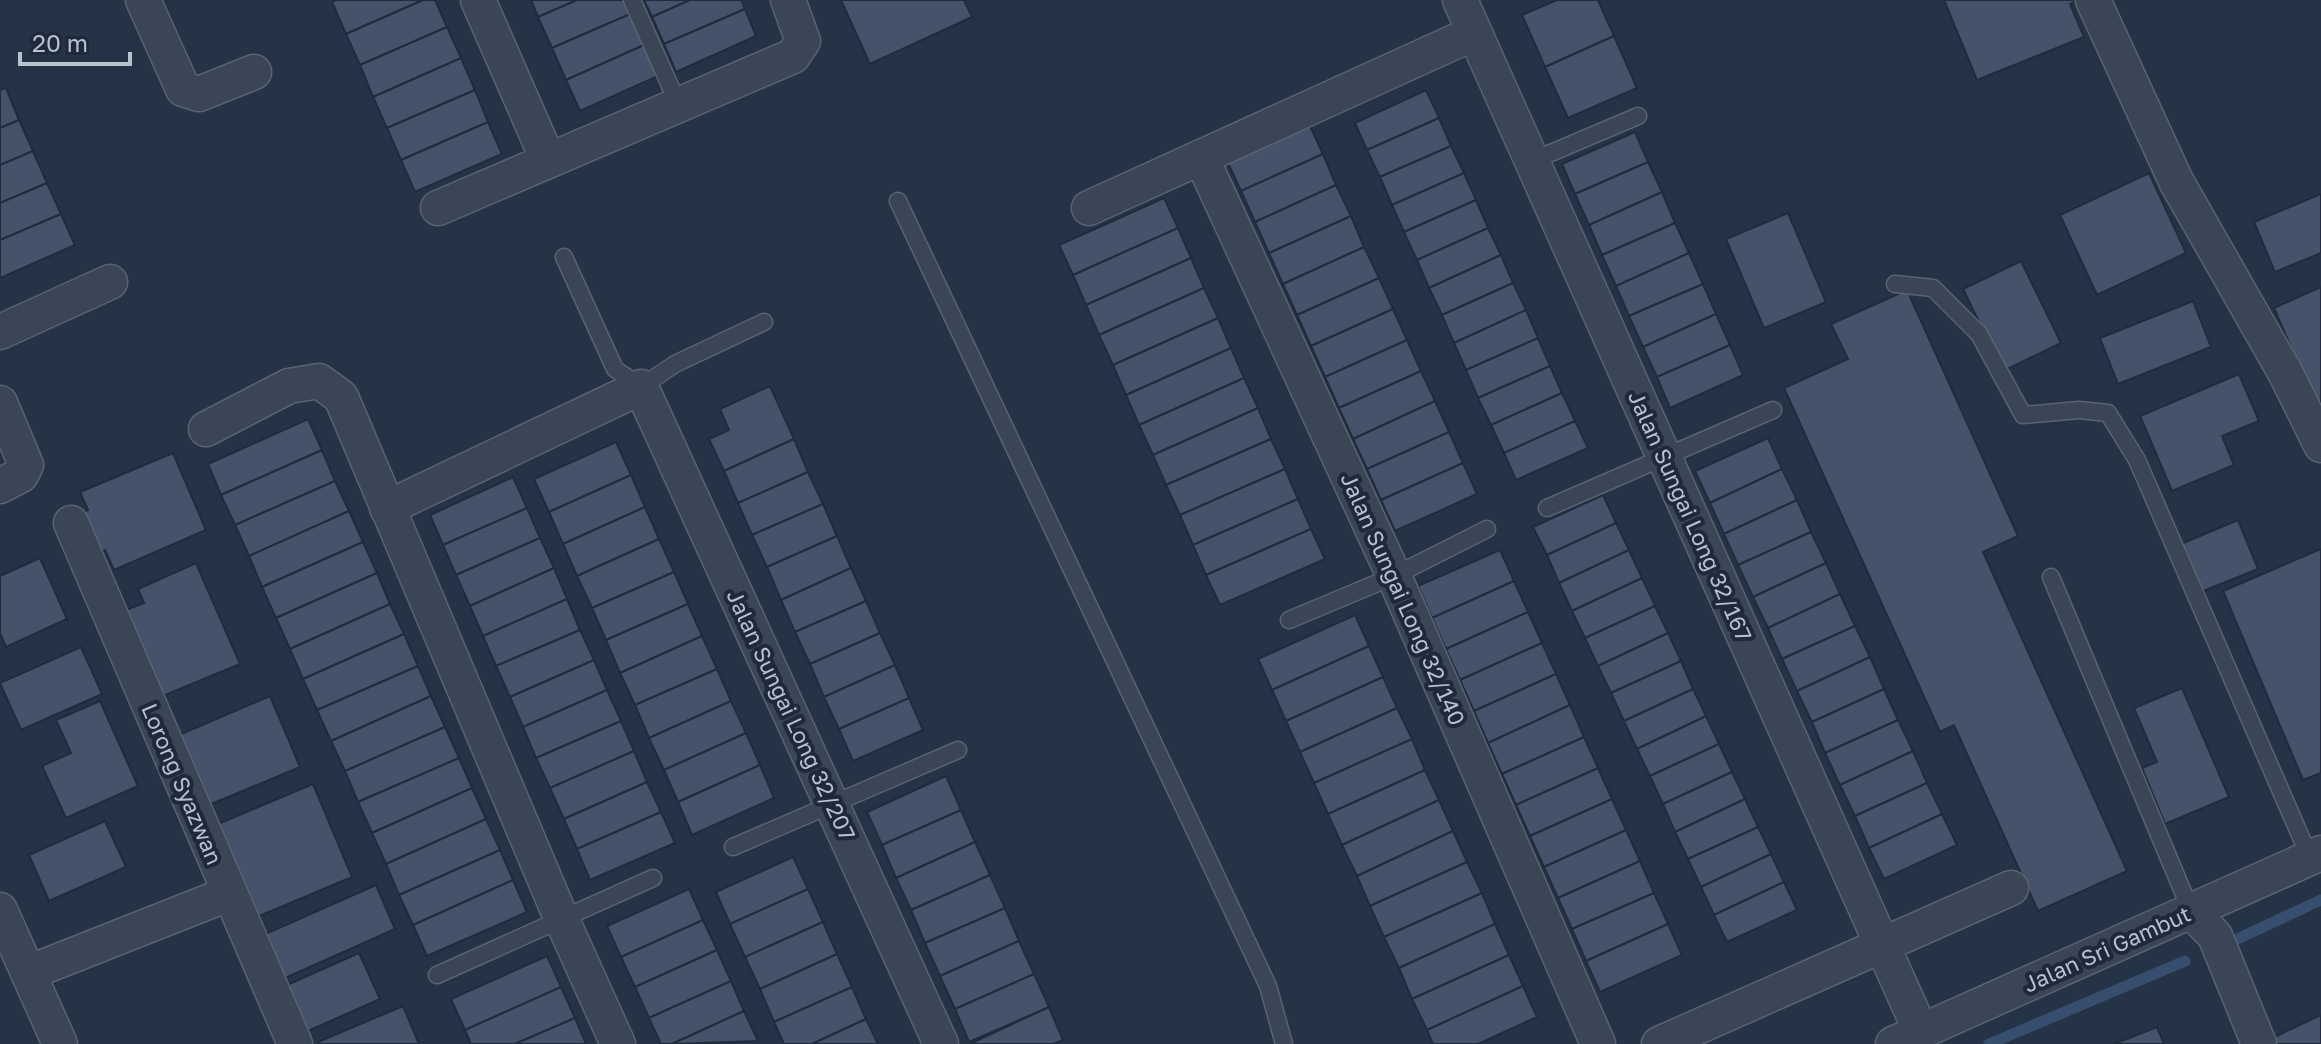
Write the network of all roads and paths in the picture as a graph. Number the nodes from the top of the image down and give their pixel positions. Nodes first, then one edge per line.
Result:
1 (143, 0) edge
2 (478, 0) edge
3 (632, 0) edge
4 (788, 0) edge
5 (1460, 0) edge
6 (2093, 0) edge
7 (1474, 33) junction
8 (254, 72) dead end
9 (679, 106) junction
10 (1638, 116) dead end
11 (1201, 157) junction
12 (548, 160) junction
13 (1532, 161) junction
14 (898, 201) dead end
15 (438, 208) dead end
16 (1089, 208) dead end
17 (564, 257) dead end
18 (110, 282) dead end
19 (1895, 284) dead end
20 (764, 322) dead end
21 (0, 332) edge
22 (641, 387) junction
23 (0, 403) edge
24 (1773, 410) dead end
25 (206, 429) dead end
26 (2321, 445) edge
27 (1665, 459) junction
28 (0, 486) edge
29 (387, 508) junction
30 (1547, 508) dead end
31 (71, 523) dead end
32 (1487, 529) dead end
33 (1394, 576) junction
34 (2051, 577) dead end
35 (1289, 620) dead end
36 (958, 750) dead end
37 (831, 803) junction
38 (733, 847) dead end
39 (2316, 855) edge
40 (653, 878) dead end
41 (2011, 888) dead end
42 (228, 894) junction
43 (0, 910) edge
44 (2191, 911) junction
45 (562, 920) junction
46 (1881, 944) junction
47 (28, 973) junction
48 (437, 975) dead end
49 (1907, 1038) edge
50 (60, 1044) edge
51 (295, 1044) edge
52 (618, 1044) edge
53 (941, 1044) edge
54 (1284, 1044) edge
55 (1598, 1044) edge
56 (1659, 1044) edge
57 (2259, 1044) edge

1 - 8 street
2 - 12 street
3 - 9 lane
4 - 9 street
5 - 7 street, Jalan Sungai Long 32/167
6 - 26 street
7 - 11 street
7 - 13 street, Jalan Sungai Long 32/167
9 - 12 street
10 - 13 lane
11 - 16 street
11 - 33 street, Jalan Sungai Long 32/140
12 - 15 street
13 - 27 street, Jalan Sungai Long 32/167
14 - 54 lane
17 - 22 lane
18 - 21 street
19 - 39 lane
20 - 22 lane
22 - 29 street
22 - 37 street, Jalan Sungai Long 32/207
23 - 28 street
24 - 27 lane
25 - 29 street
27 - 30 lane
27 - 46 street, Jalan Sungai Long 32/167
29 - 45 street
31 - 42 street, Lorong Syazwan
32 - 33 lane
33 - 35 lane
33 - 55 street, Jalan Sungai Long 32/140
34 - 44 lane
36 - 37 lane
37 - 38 lane
37 - 53 street, Jalan Sungai Long 32/207
39 - 44 street, Jalan Sri Gambut
40 - 45 lane
41 - 46 street
42 - 47 street
42 - 51 street, Lorong Syazwan
43 - 47 street
44 - 49 street, Jalan Sri Gambut
44 - 57 street
45 - 48 lane
45 - 52 street
46 - 49 street, Jalan Sungai Long 32/167
46 - 56 street
47 - 50 street

